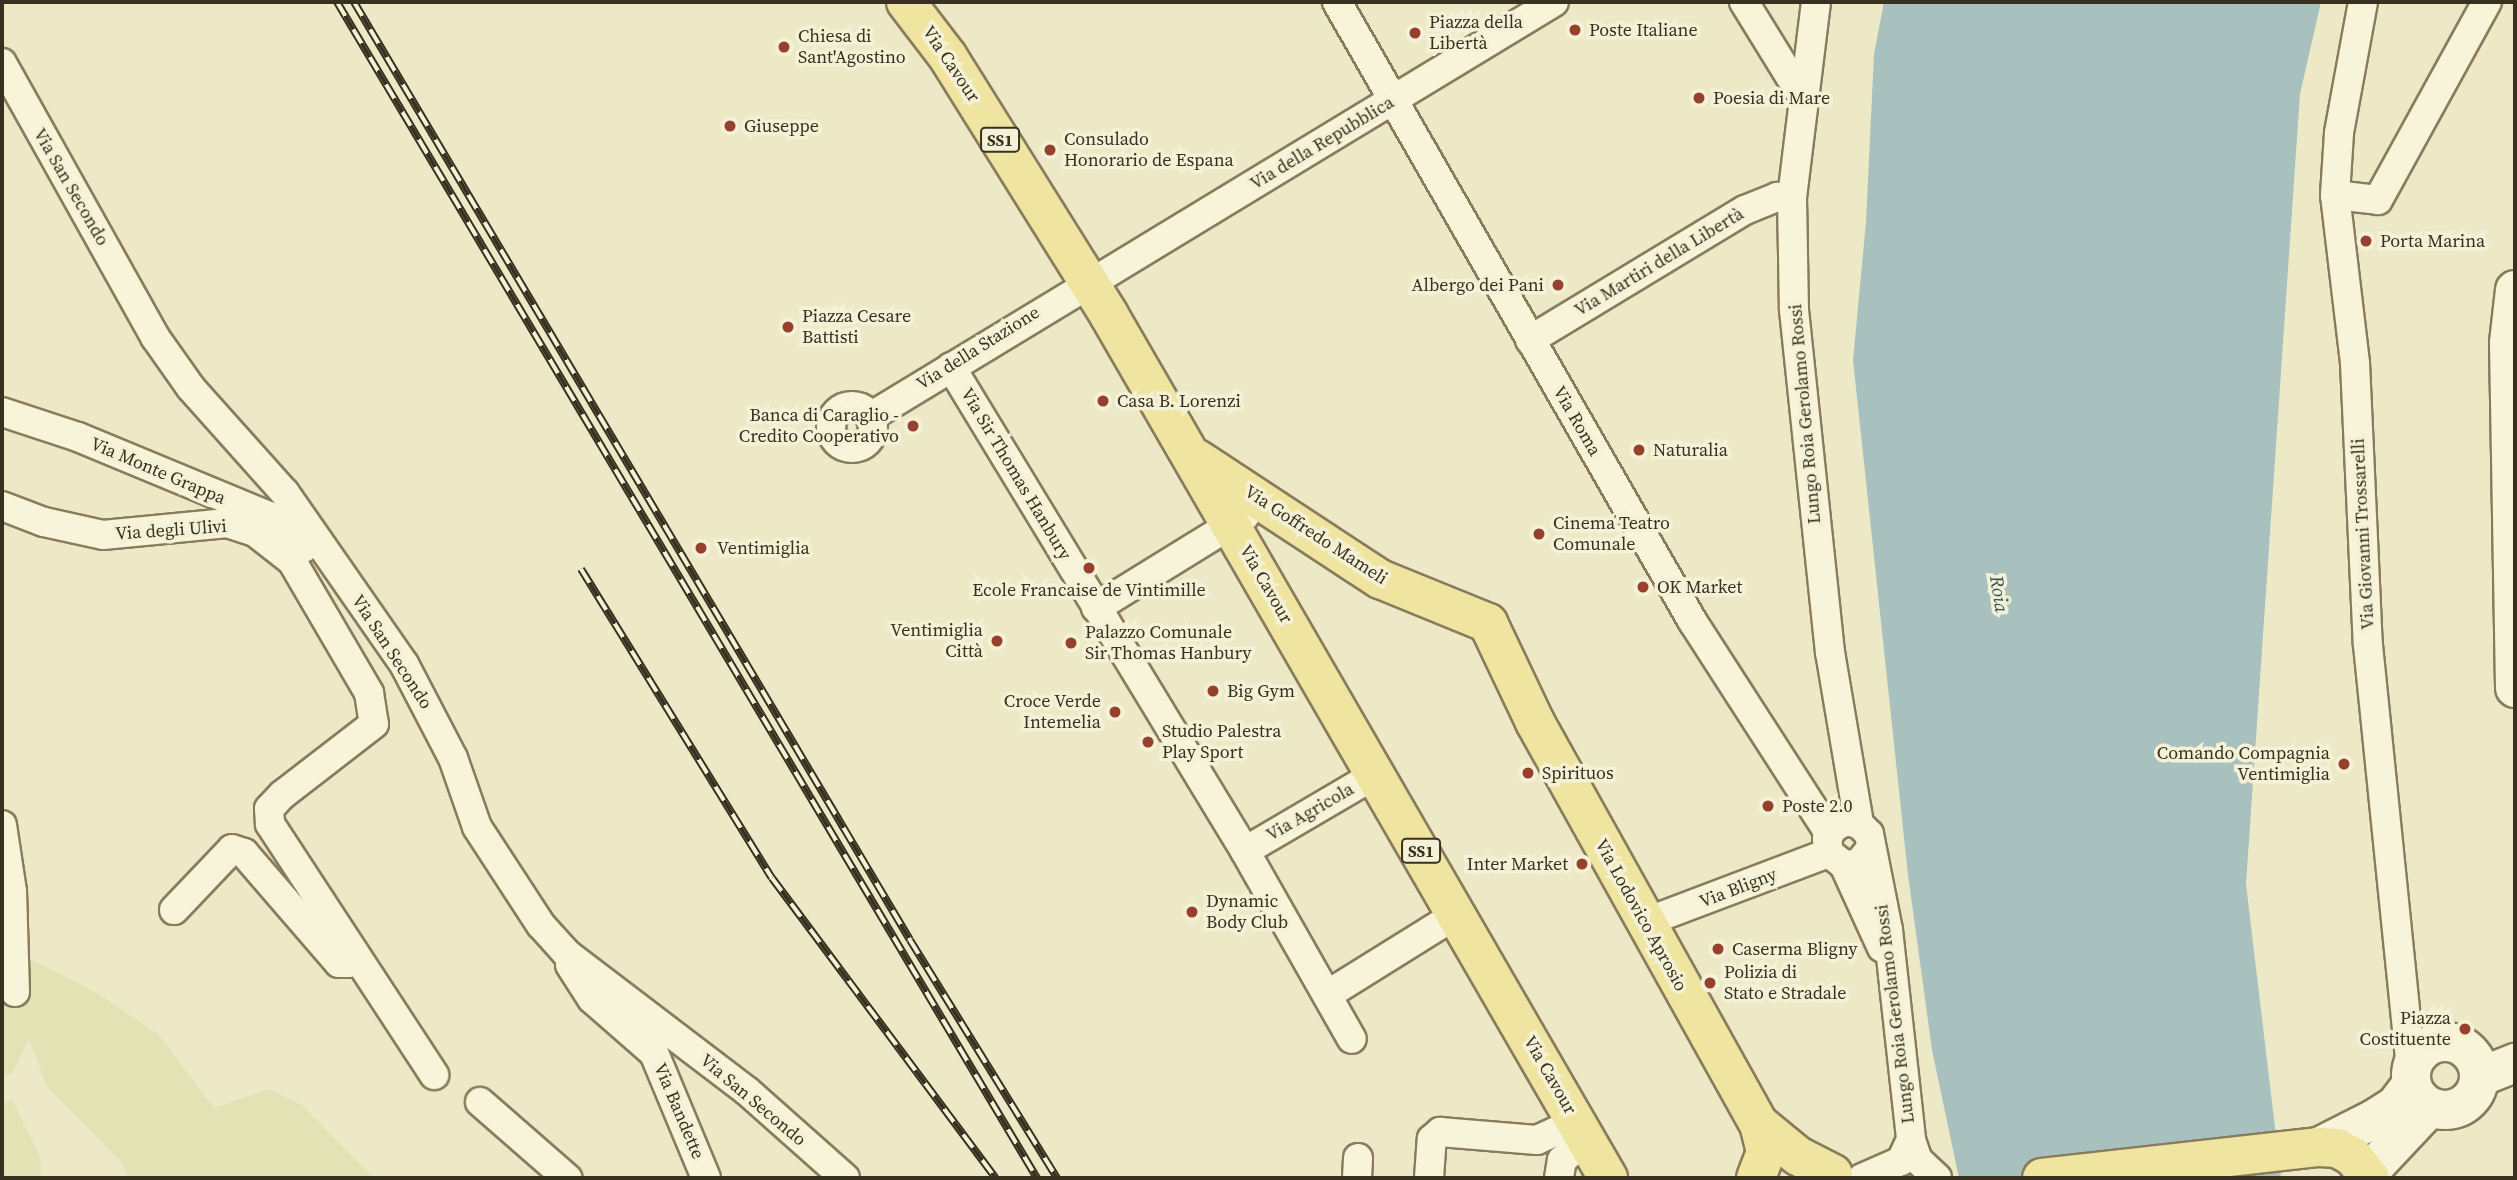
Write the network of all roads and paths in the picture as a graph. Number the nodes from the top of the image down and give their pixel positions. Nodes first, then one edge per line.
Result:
1 (906, 2) edge
2 (1337, 2) edge
3 (1554, 2) edge
4 (1744, 2) edge
5 (1816, 2) edge
6 (2363, 2) edge
7 (2487, 2) edge
8 (2, 63) edge
9 (1802, 96) junction
10 (1395, 99) junction
11 (2335, 195) junction
12 (1792, 198) junction
13 (1089, 283) junction
14 (2515, 290) edge
15 (1530, 340) junction
16 (951, 368) junction
17 (2, 412) edge
18 (870, 417) dead end
19 (1188, 453) junction
20 (2, 506) edge
21 (1270, 506) junction
22 (1231, 524) junction
23 (304, 549) junction
24 (1096, 608) junction
25 (1488, 623) joint
26 (2515, 688) edge
27 (1376, 774) junction
28 (2, 825) edge
29 (1865, 836) junction
30 (1834, 850) junction
31 (1245, 851) junction
32 (174, 911) dead end
33 (1457, 914) junction
34 (1646, 922) junction
35 (351, 952) junction
36 (568, 954) junction
37 (1889, 958) junction
38 (15, 992) dead end
39 (1327, 995) junction
40 (1352, 1039) dead end
41 (2515, 1063) edge
42 (435, 1076) dead end
43 (2480, 1077) junction
44 (2417, 1086) junction
45 (480, 1102) dead end
46 (1759, 1124) junction
47 (1581, 1131) junction
48 (1911, 1140) junction
49 (2304, 1148) junction
50 (1934, 1176) edge
51 (2369, 1176) edge
52 (1844, 1177) edge
53 (567, 1178) edge
54 (706, 1178) edge
55 (845, 1178) edge
56 (1429, 1178) edge
57 (1559, 1178) edge
58 (1608, 1178) edge
59 (1756, 1178) edge
60 (2042, 1178) edge

1 - 13 main road, Via Cavour / SS1
2 - 10 street, Via Roma
3 - 10 street, Via della Repubblica
4 - 9 street
5 - 9 street, Lungo Roia Gerolamo Rossi
6 - 11 street, Via Giovanni Trossarelli
7 - 11 street
8 - 23 street, Via San Secondo
9 - 12 street, Lungo Roia Gerolamo Rossi
10 - 13 street, Via della Repubblica
10 - 15 street, Via Roma
11 - 44 street, Via Giovanni Trossarelli
12 - 15 street, Via Martiri della Libertà
12 - 29 street, Lungo Roia Gerolamo Rossi
13 - 16 street, Via della Stazione
13 - 19 main road, Via Cavour / SS1
14 - 26 main road
15 - 30 street, Via Roma
16 - 18 street, Via della Stazione
16 - 24 street, Via Sir Thomas Hanbury
17 - 23 street, Via Monte Grappa
19 - 21 main road, Via Goffredo Mameli
19 - 22 main road, Via Cavour / SS1
20 - 23 street, Via degli Ulivi
21 - 22 street
21 - 25 main road, Via Goffredo Mameli
22 - 24 street
22 - 27 main road, Via Cavour / SS1
23 - 35 street
23 - 36 street, Via San Secondo
24 - 31 street, Via Sir Thomas Hanbury
25 - 34 main road, Via Lodovico Aprosio
27 - 31 street, Via Agricola
27 - 33 main road, Via Cavour / SS1
28 - 38 street
29 - 30 street
29 - 30 street
29 - 37 street, Lungo Roia Gerolamo Rossi
30 - 34 street, Via Bligny
30 - 37 street, Via Roma
31 - 39 street
32 - 35 street
33 - 39 street
33 - 47 main road, Via Cavour / SS1
34 - 46 main road, Via Lodovico Aprosio
35 - 42 street
36 - 54 street, Via Bandette
36 - 55 street, Via San Secondo
37 - 48 street, Lungo Roia Gerolamo Rossi
39 - 40 street
41 - 43 main road
43 - 44 main road
43 - 44 main road
44 - 49 main road
44 - 51 main road
45 - 53 street
46 - 52 main road, Via Lodovico Aprosio
46 - 59 main road
47 - 56 street
47 - 57 street
47 - 58 main road, Via Cavour / SS1
48 - 50 street
48 - 52 street
49 - 51 main road
49 - 60 main road

